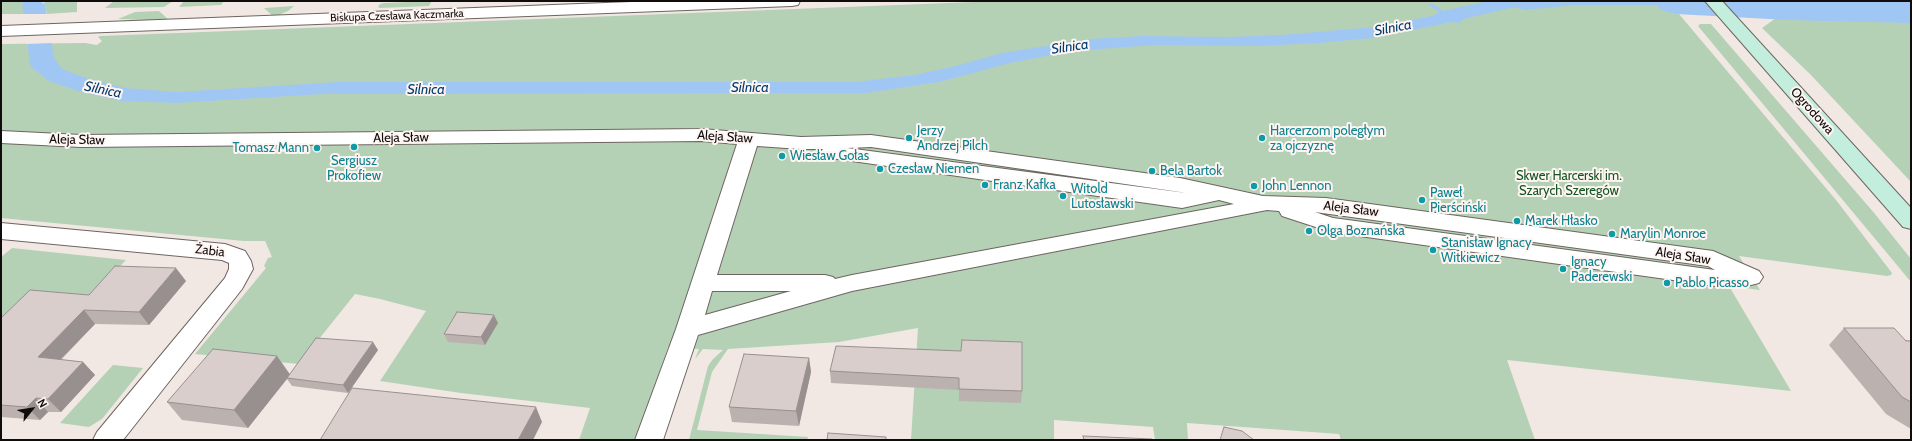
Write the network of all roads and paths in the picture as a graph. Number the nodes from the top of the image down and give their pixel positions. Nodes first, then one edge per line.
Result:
1 (792, 1) edge
2 (1713, 1) edge
3 (1, 31) edge
4 (1, 137) edge
5 (748, 139) junction
6 (801, 143) junction
7 (1224, 194) junction
8 (1182, 201) junction
9 (1270, 204) junction
10 (1212, 214) junction
11 (1911, 222) edge
12 (1, 231) edge
13 (702, 283) junction
14 (852, 283) junction
15 (688, 329) junction
16 (108, 440) edge
17 (649, 440) edge

1 - 3 street, Biskupa Czesława Kaczmarka
2 - 11 street, Ogrodowa
4 - 5 street, Aleja Sław
5 - 6 street, Aleja Sław
5 - 13 street
6 - 7 street, Aleja Sław
6 - 8 street, Aleja Sław
7 - 8 street, Aleja Sław
7 - 9 street, Aleja Sław
8 - 10 street
9 - 9 street, Aleja Sław
9 - 10 street
10 - 14 street
12 - 16 street, Żabia
13 - 14 street
13 - 15 street
14 - 15 street
15 - 17 street

